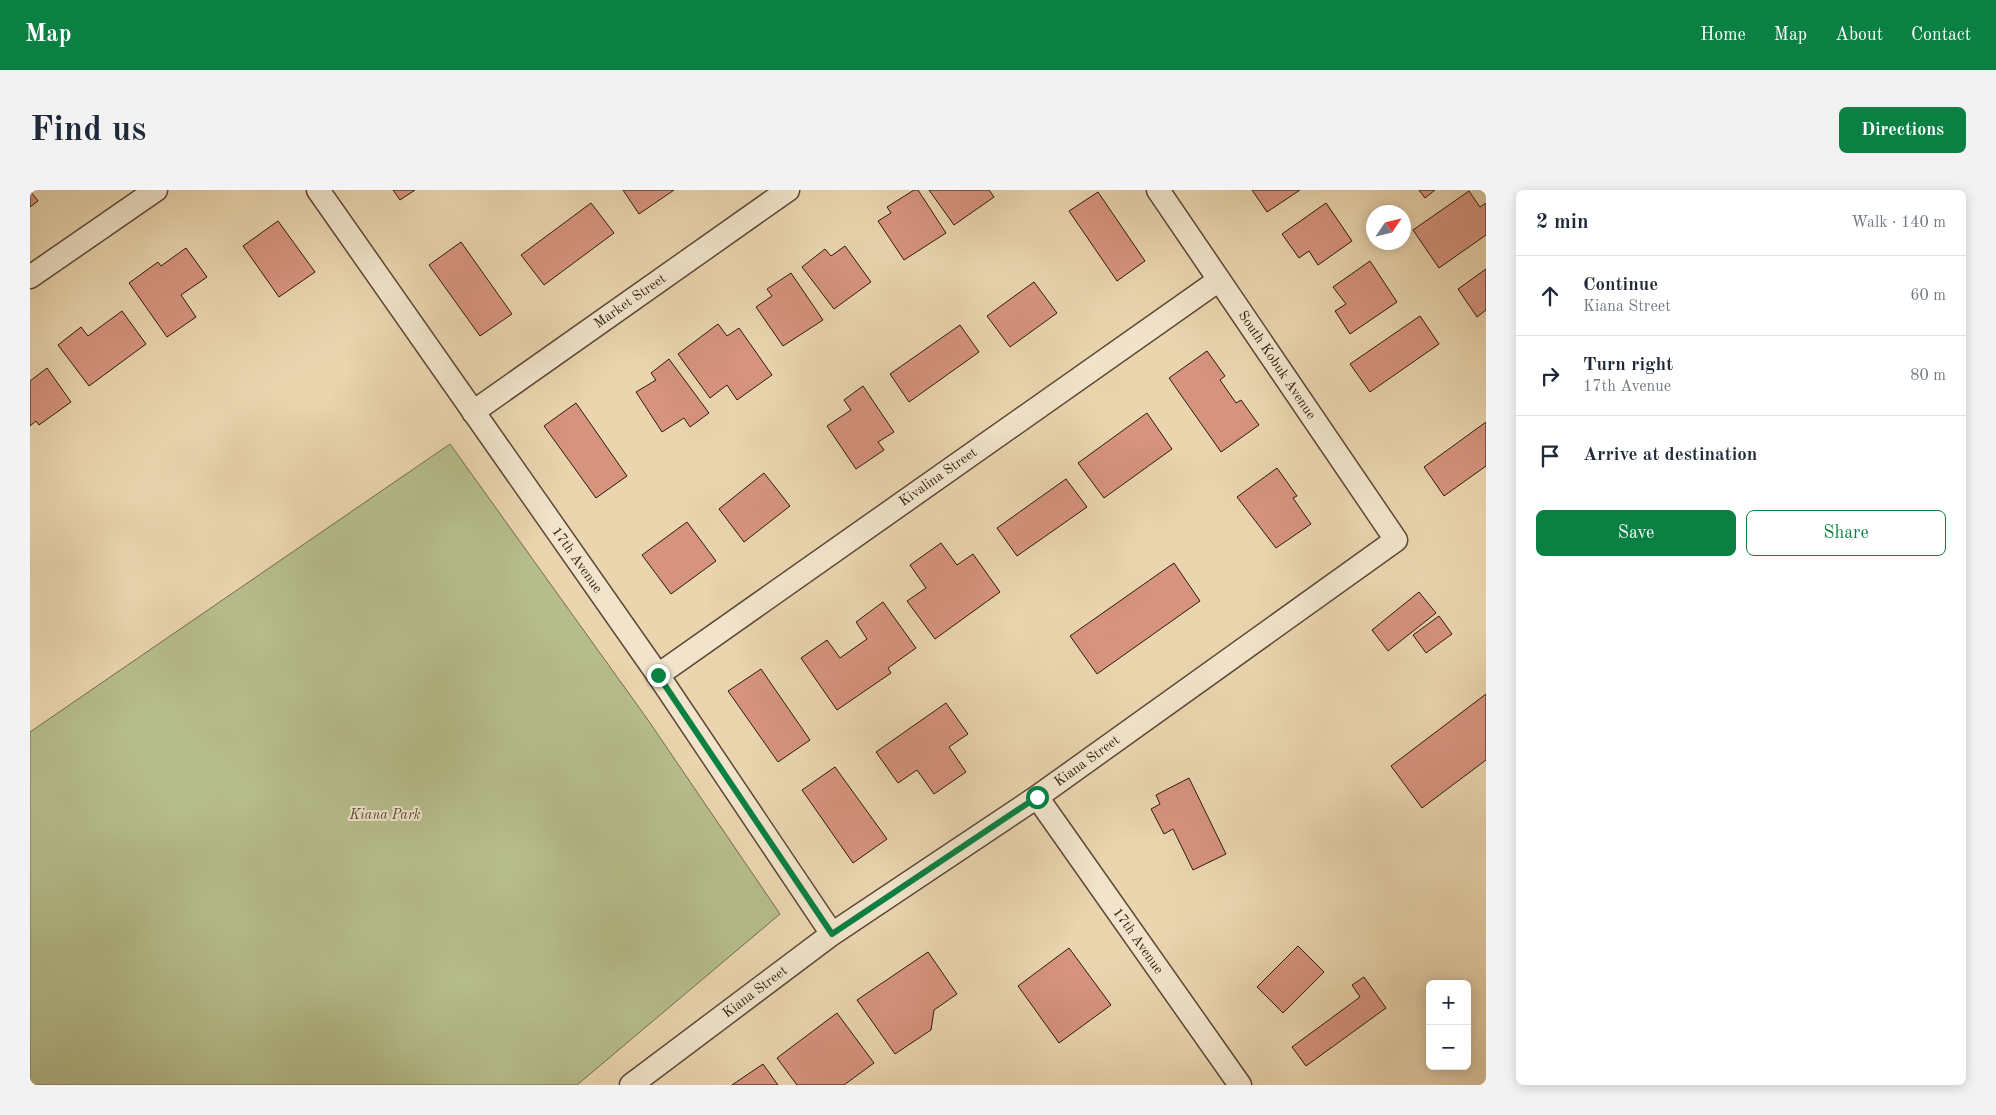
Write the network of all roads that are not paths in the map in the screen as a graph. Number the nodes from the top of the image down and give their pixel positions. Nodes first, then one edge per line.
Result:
1 (156, 190) edge
2 (318, 190) edge
3 (788, 190) edge
4 (1158, 190) edge
5 (30, 277) edge
6 (1219, 280) junction
7 (473, 412) junction
8 (1396, 540) joint
9 (658, 675) junction
10 (1037, 797) junction
11 (832, 934) junction
12 (631, 1085) edge
13 (1240, 1085) edge

1 - 5 street
2 - 7 street, 17th Avenue
3 - 7 street, Market Street
4 - 6 street, South Kobuk Avenue
6 - 8 street, South Kobuk Avenue
6 - 9 street, Kivalina Street
7 - 9 street, 17th Avenue
8 - 10 street, Kiana Street
9 - 11 street, 17th Avenue
10 - 11 street, Kiana Street
10 - 13 street, 17th Avenue
11 - 12 street, Kiana Street

